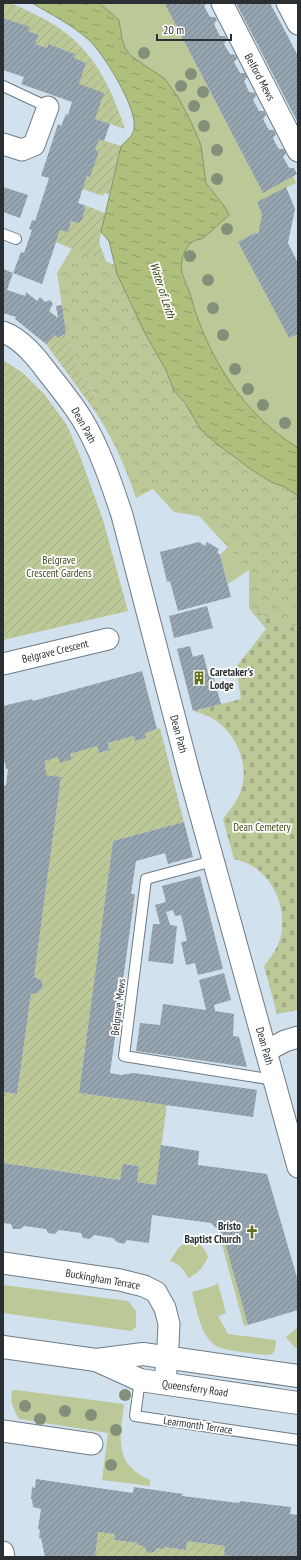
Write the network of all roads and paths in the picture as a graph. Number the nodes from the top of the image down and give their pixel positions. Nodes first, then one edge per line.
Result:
1 (222, 3) edge
2 (287, 3) edge
3 (298, 24) edge
4 (3, 86) edge
5 (48, 107) joint
6 (3, 144) edge
7 (298, 151) edge
8 (3, 234) edge
9 (16, 239) dead end
10 (3, 332) edge
11 (108, 639) dead end
12 (3, 664) edge
13 (213, 861) junction
14 (298, 1037) edge
15 (266, 1051) junction
16 (274, 1080) junction
17 (298, 1167) edge
18 (3, 1263) edge
19 (3, 1347) edge
20 (167, 1357) junction
21 (96, 1360) junction
22 (298, 1376) edge
23 (140, 1380) junction
24 (165, 1383) junction
25 (298, 1403) edge
26 (3, 1431) edge
27 (298, 1440) edge
28 (92, 1444) dead end
29 (3, 1552) edge
30 (4, 1557) edge

1 - 7 street, Belford Mews
2 - 3 street
4 - 5 lane
5 - 6 street
8 - 9 lane
10 - 13 street, Dean Path
11 - 12 street, Belgrave Crescent
13 - 15 street, Dean Path
13 - 16 lane, Belgrave Mews
14 - 15 street
15 - 16 street, Dean Path
16 - 17 street, Dean Path
18 - 20 street, Buckingham Terrace
19 - 21 main road, Queensferry Road
20 - 21 main road, Queensferry Road
20 - 22 main road, Queensferry Road
20 - 24 street, Buckingham Terrace
21 - 23 main road, Queensferry Road
23 - 24 main road, Queensferry Road
23 - 27 lane, Learmonth Terrace
24 - 25 main road, Queensferry Road
26 - 28 street
29 - 30 street

